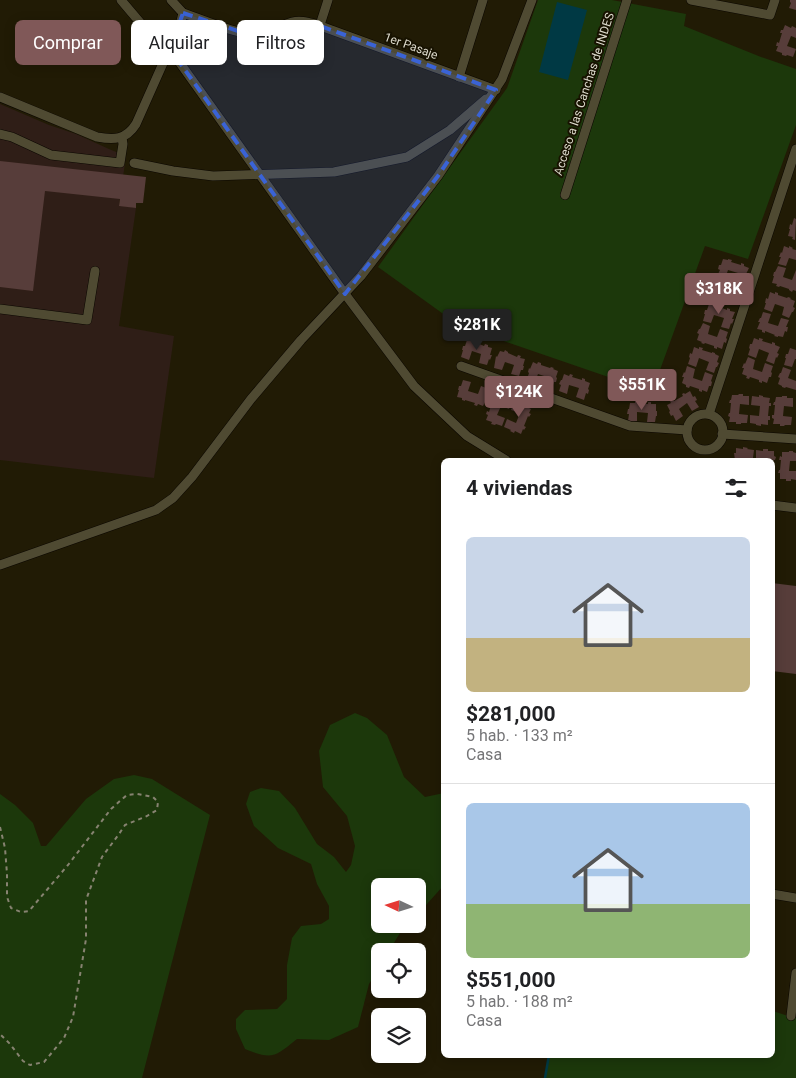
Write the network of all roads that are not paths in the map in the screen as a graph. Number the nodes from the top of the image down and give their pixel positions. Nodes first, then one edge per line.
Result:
1 (121, 0) edge
2 (170, 0) edge
3 (328, 0) edge
4 (483, 0) edge
5 (532, 0) edge
6 (627, 0) edge
7 (691, 0) edge
8 (774, 0) edge
9 (183, 13) junction
10 (138, 20) edge
11 (181, 20) edge
12 (322, 20) edge
13 (324, 26) edge
14 (237, 31) edge
15 (163, 65) edge
16 (181, 65) edge
17 (459, 77) junction
18 (496, 90) junction
19 (0, 97) edge
20 (0, 134) edge
21 (122, 138) junction
22 (796, 149) edge
23 (134, 163) dead end
24 (259, 175) junction
25 (564, 195) dead end
26 (95, 270) dead end
27 (345, 294) junction
28 (0, 309) edge
29 (461, 366) dead end
30 (709, 414) junction
31 (687, 430) junction
32 (722, 434) junction
33 (796, 439) edge
34 (503, 458) edge
35 (775, 505) edge
36 (796, 508) edge
37 (0, 565) edge
38 (775, 894) edge
39 (796, 898) edge
40 (796, 973) edge
41 (791, 1016) dead end

1 - 10 street
2 - 9 street
3 - 12 street
4 - 17 street
5 - 18 street
6 - 25 street, Acceso a las Canchas de INDES
7 - 8 street
9 - 11 street
9 - 14 street, 1er Pasaje
13 - 17 street, 1er Pasaje
15 - 21 street
16 - 24 street
17 - 18 street, 1er Pasaje
18 - 24 street
18 - 27 street
19 - 21 street
20 - 21 street
22 - 30 street
23 - 24 street
24 - 27 street
26 - 28 street
27 - 34 street
27 - 37 street
29 - 31 street
30 - 31 street
30 - 32 street
31 - 32 street
32 - 33 street
35 - 36 street
38 - 39 street
40 - 41 street

